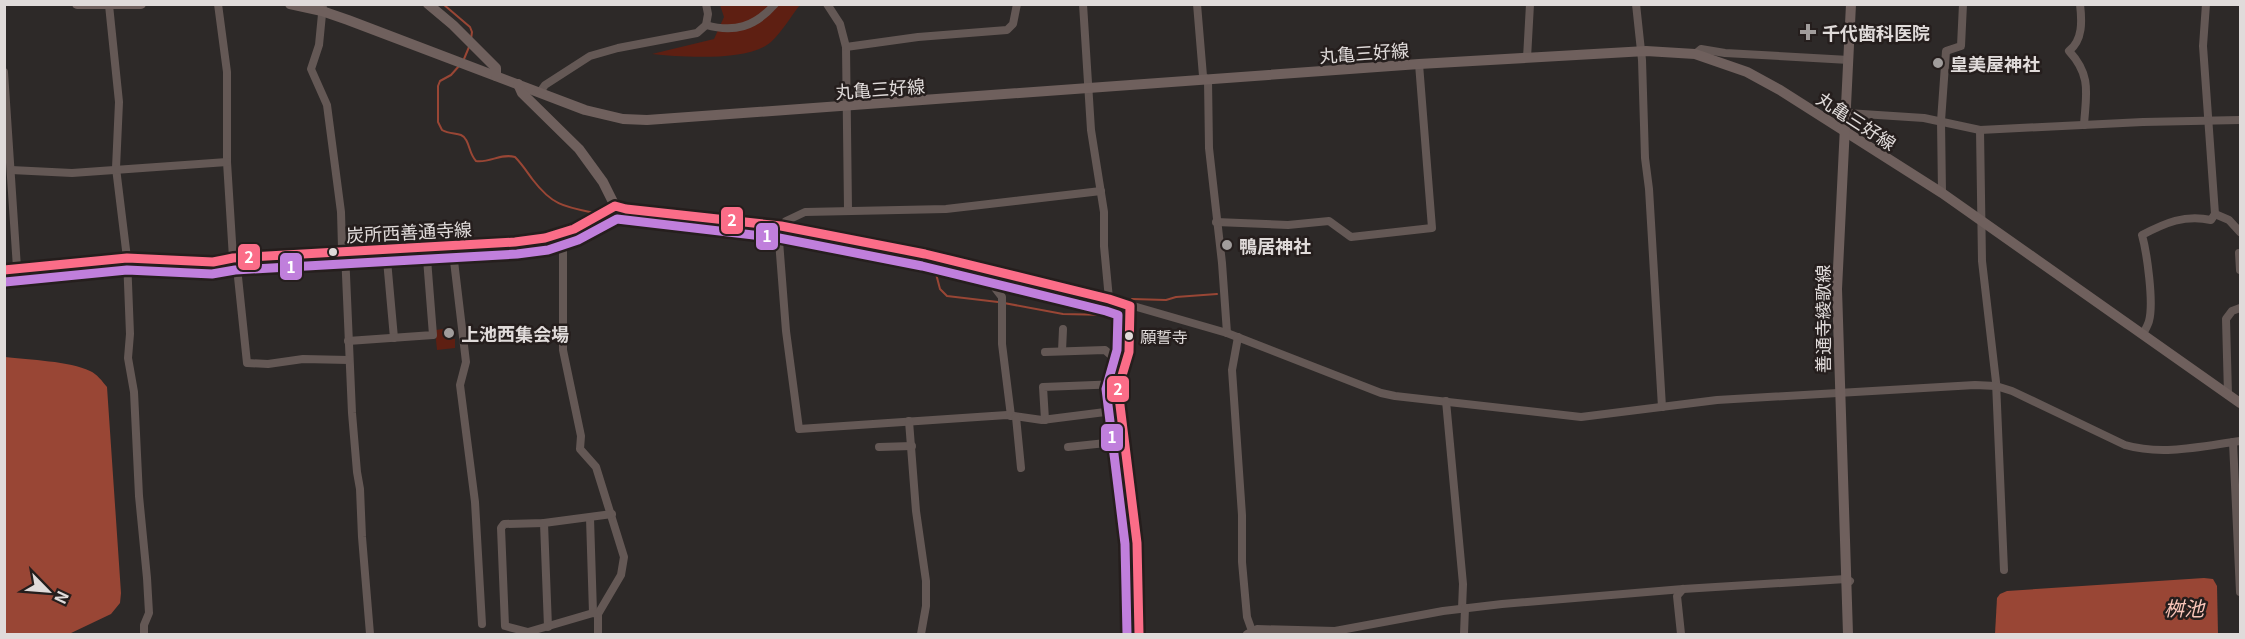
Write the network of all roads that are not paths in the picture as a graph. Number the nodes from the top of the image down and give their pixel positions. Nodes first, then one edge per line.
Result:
1 (77, 4) edge
2 (141, 4) edge
3 (219, 4) edge
4 (291, 4) edge
5 (428, 4) edge
6 (706, 4) edge
7 (775, 4) edge
8 (827, 4) edge
9 (1017, 4) edge
10 (1083, 4) edge
11 (1197, 4) edge
12 (1530, 4) edge
13 (1636, 4) edge
14 (1851, 4) edge
15 (1963, 4) edge
16 (2080, 4) edge
17 (2206, 4) edge
18 (109, 5) edge
19 (323, 8) edge
20 (706, 25) junction
21 (846, 47) junction
22 (1641, 52) junction
23 (1695, 54) junction
24 (1527, 58) junction
25 (1849, 60) junction
26 (1419, 64) junction
27 (4, 72) edge
28 (496, 76) junction
29 (1208, 80) junction
30 (518, 84) junction
31 (1088, 89) junction
32 (540, 92) junction
33 (847, 106) junction
34 (1847, 113) junction
35 (2241, 120) edge
36 (1941, 121) junction
37 (2208, 121) junction
38 (2084, 125) junction
39 (1980, 130) junction
40 (1846, 133) junction
41 (226, 162) junction
42 (116, 168) junction
43 (11, 171) junction
44 (1101, 191) junction
45 (1942, 193) junction
46 (615, 206) junction
47 (848, 210) junction
48 (2215, 214) junction
49 (1983, 221) junction
50 (1216, 222) junction
51 (779, 227) junction
52 (2241, 232) edge
53 (563, 233) junction
54 (453, 244) junction
55 (426, 246) junction
56 (386, 249) junction
57 (345, 252) junction
58 (2239, 253) edge
59 (127, 258) junction
60 (235, 258) junction
61 (17, 268) junction
62 (4, 270) edge
63 (2241, 270) edge
64 (997, 271) junction
65 (1109, 299) junction
66 (1130, 306) junction
67 (2241, 308) edge
68 (1063, 329) dead end
69 (1227, 333) junction
70 (2143, 334) junction
71 (1238, 337) junction
72 (394, 338) junction
73 (348, 341) junction
74 (1062, 351) junction
75 (1045, 352) dead end
76 (349, 360) junction
77 (1127, 360) junction
78 (1120, 384) junction
79 (1995, 386) junction
80 (1839, 395) junction
81 (2228, 395) junction
82 (1446, 401) junction
83 (2241, 403) edge
84 (1662, 407) junction
85 (1121, 410) junction
86 (1014, 416) junction
87 (1044, 420) junction
88 (909, 421) junction
89 (1125, 441) junction
90 (2237, 442) edge
91 (912, 446) junction
92 (879, 447) dead end
93 (1068, 447) dead end
94 (1021, 468) dead end
95 (612, 514) junction
96 (590, 518) junction
97 (544, 523) junction
98 (2004, 570) dead end
99 (1848, 580) junction
100 (1683, 589) junction
101 (2241, 592) edge
102 (1464, 608) junction
103 (596, 613) junction
104 (482, 624) dead end
105 (548, 627) junction
106 (1250, 633) edge
107 (144, 634) edge
108 (370, 634) edge
109 (598, 634) edge
110 (921, 634) edge
111 (1139, 634) edge
112 (1464, 634) edge
113 (1682, 634) edge
114 (1848, 634) edge

1 - 18 main road
2 - 18 main road
3 - 41 street
4 - 19 main road, 丸亀三好線
5 - 28 main road
6 - 20 street
7 - 20 street
8 - 21 street
9 - 21 street
10 - 31 street
11 - 29 street
12 - 24 street
13 - 22 street
14 - 25 main road, 善通寺綾歌線
15 - 36 street
16 - 38 street
17 - 37 street
18 - 42 street
19 - 28 main road, 丸亀三好線
19 - 57 street
20 - 32 street
21 - 33 street
22 - 23 main road, 丸亀三好線
22 - 24 main road, 丸亀三好線
22 - 84 street
23 - 25 street
23 - 40 main road, 丸亀三好線
24 - 26 main road, 丸亀三好線
25 - 34 main road, 善通寺綾歌線
26 - 29 main road, 丸亀三好線
26 - 50 street
27 - 43 street
28 - 30 main road, 丸亀三好線
29 - 31 main road, 丸亀三好線
29 - 50 street
30 - 32 main road, 丸亀三好線
30 - 46 main road
31 - 33 main road, 丸亀三好線
31 - 44 street
32 - 33 main road, 丸亀三好線
33 - 47 street
34 - 36 street
34 - 40 main road, 善通寺綾歌線
35 - 37 street
36 - 39 street
36 - 45 street
37 - 38 street
37 - 48 street
38 - 39 street
39 - 49 street
40 - 45 main road, 丸亀三好線
40 - 80 main road, 善通寺綾歌線
41 - 42 street
41 - 60 street
42 - 43 street
42 - 59 street
43 - 61 street
44 - 47 street
44 - 65 street
45 - 49 main road, 丸亀三好線
46 - 51 street
46 - 53 main road, 炭所西善通寺線
47 - 51 street
48 - 52 street
48 - 70 street
49 - 70 main road, 丸亀三好線
49 - 79 street
50 - 69 street
51 - 64 street
51 - 88 street
53 - 54 main road, 炭所西善通寺線
53 - 95 street
54 - 55 main road, 炭所西善通寺線
54 - 104 street
55 - 56 main road, 炭所西善通寺線
55 - 72 street
56 - 57 main road, 炭所西善通寺線
56 - 72 street
57 - 60 main road, 炭所西善通寺線
57 - 73 street
58 - 63 street
59 - 60 main road, 炭所西善通寺線
59 - 61 main road, 炭所西善通寺線
59 - 107 street
60 - 76 street
61 - 62 main road, 炭所西善通寺線
64 - 65 street
64 - 86 street
65 - 66 street
66 - 69 street
66 - 77 street
67 - 81 street
68 - 74 street
69 - 71 street
70 - 81 main road, 丸亀三好線
71 - 82 street
71 - 106 street
72 - 73 street
73 - 76 street
74 - 75 street
74 - 77 street
76 - 108 street
77 - 78 street
78 - 85 street
78 - 87 street
79 - 80 street
79 - 90 street
79 - 98 street
80 - 84 street
80 - 99 main road, 善通寺綾歌線
81 - 83 main road, 丸亀三好線
82 - 84 street
82 - 102 street
85 - 87 street
85 - 89 street
86 - 87 street
86 - 88 street
86 - 94 street
88 - 91 street
89 - 93 street
89 - 111 street
90 - 101 street
91 - 92 street
91 - 110 street
95 - 96 street
95 - 103 street
96 - 97 street
96 - 103 street
97 - 105 street
97 - 105 street
99 - 100 street
99 - 114 main road, 善通寺綾歌線
100 - 102 street
100 - 113 street
102 - 106 street
102 - 112 street
103 - 105 street
103 - 109 street

